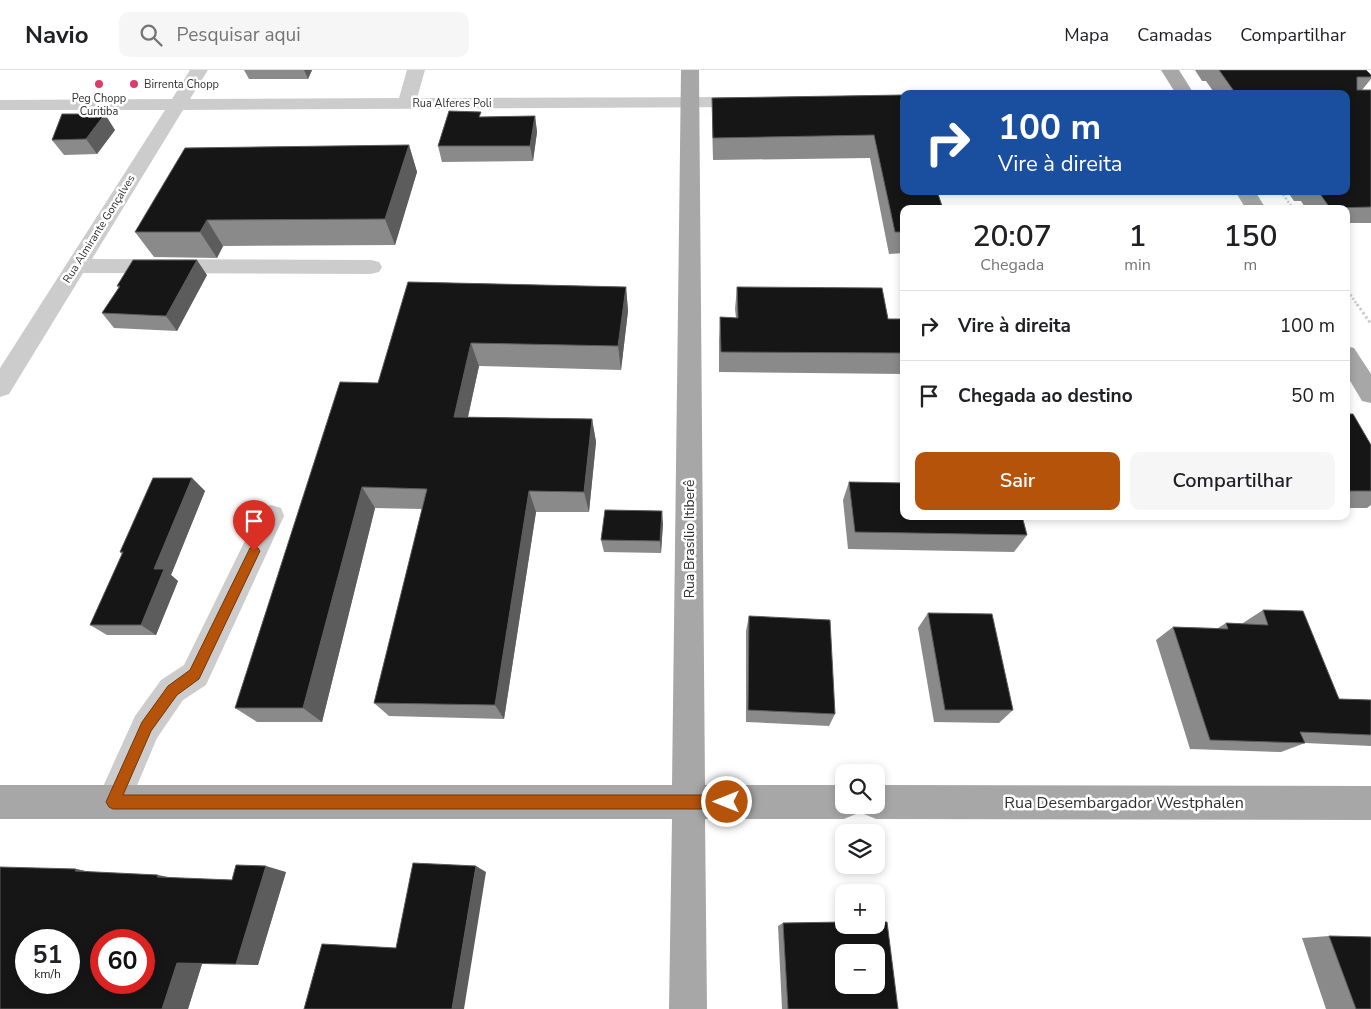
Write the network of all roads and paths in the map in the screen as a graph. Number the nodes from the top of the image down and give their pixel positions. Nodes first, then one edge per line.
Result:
1 (199, 70) edge
2 (416, 70) edge
3 (690, 70) edge
4 (1170, 70) edge
5 (1182, 90) edge
6 (690, 102) junction
7 (768, 102) edge
8 (406, 103) junction
9 (178, 104) junction
10 (0, 105) edge
11 (76, 266) junction
12 (371, 266) dead end
13 (1350, 294) edge
14 (1371, 324) edge
15 (1350, 360) edge
16 (0, 388) edge
17 (1371, 394) edge
18 (271, 516) dead end
19 (0, 802) edge
20 (113, 802) junction
21 (688, 802) junction
22 (835, 802) edge
23 (885, 802) edge
24 (1371, 803) edge
25 (688, 1009) edge

1 - 9 street, Rua Almirante Gonçalves
2 - 8 street
3 - 6 main road, Rua Brasílio Itiberê
4 - 5 main road
6 - 7 street, Rua Alferes Poli
6 - 8 street, Rua Alferes Poli
6 - 21 main road, Rua Brasílio Itiberê
8 - 9 street, Rua Alferes Poli
9 - 10 street, Rua Alferes Poli
9 - 11 street, Rua Almirante Gonçalves
11 - 12 street
11 - 16 street, Rua Almirante Gonçalves
13 - 14 path
15 - 17 main road
18 - 20 street
19 - 20 main road
20 - 21 main road
21 - 22 main road
21 - 25 main road, Rua Brasílio Itiberê
23 - 24 main road, Rua Desembargador Westphalen

